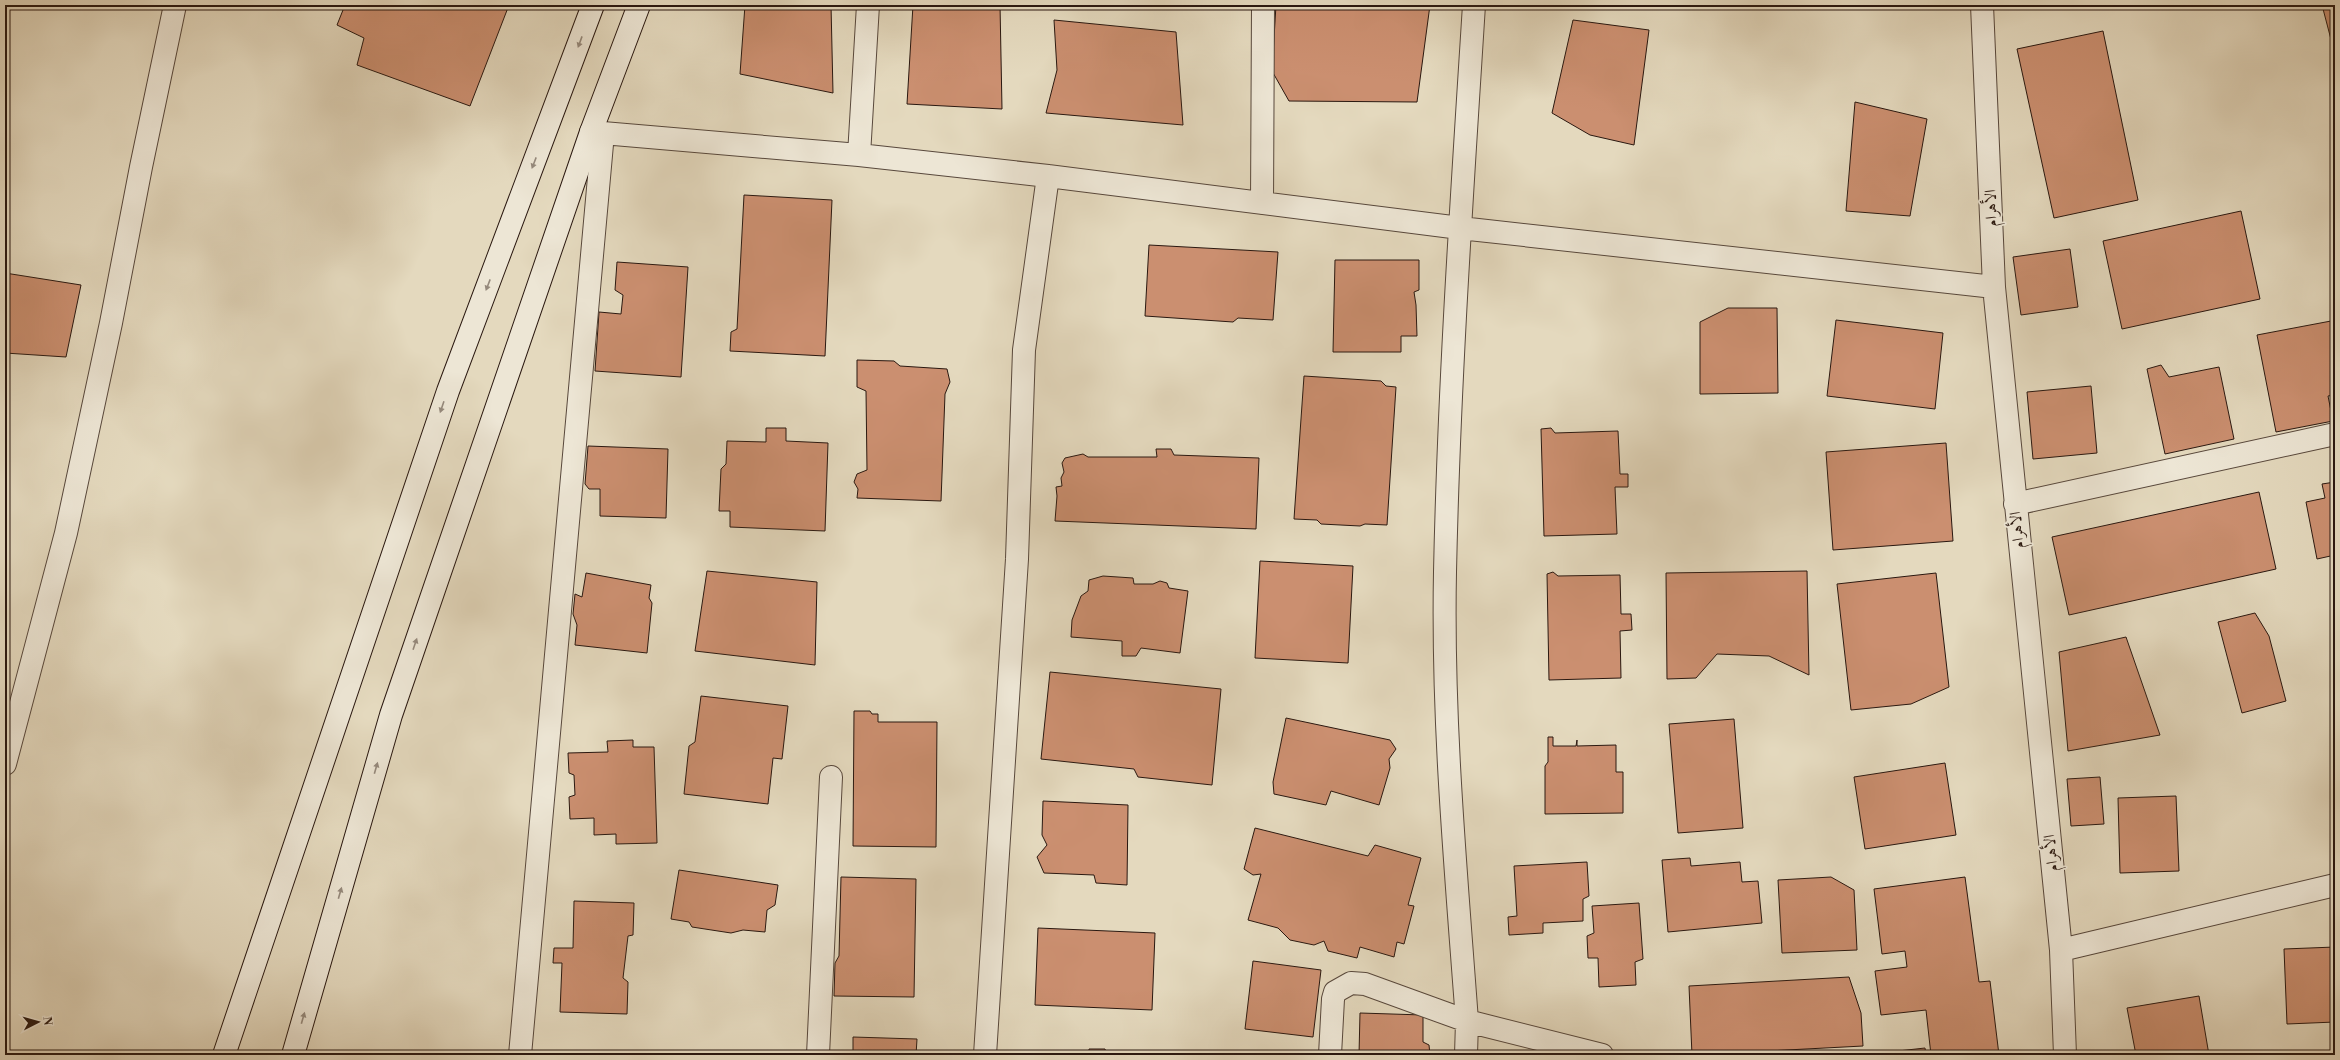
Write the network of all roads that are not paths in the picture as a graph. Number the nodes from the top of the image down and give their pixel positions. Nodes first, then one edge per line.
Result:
1 (175, 5) edge
2 (593, 5) edge
3 (639, 5) edge
4 (868, 5) edge
5 (1263, 5) edge
6 (1474, 5) edge
7 (1982, 5) edge
8 (597, 132) junction
9 (859, 155) junction
10 (1048, 176) junction
11 (1262, 203) junction
12 (1460, 228) junction
13 (1994, 287) junction
14 (2335, 434) edge
15 (2015, 504) junction
16 (5, 764) edge
17 (831, 777) dead end
18 (2335, 885) edge
19 (2061, 950) junction
20 (1468, 1021) junction
21 (224, 1055) edge
22 (292, 1055) edge
23 (520, 1055) edge
24 (818, 1055) edge
25 (985, 1055) edge
26 (1330, 1055) edge
27 (1466, 1055) edge
28 (1602, 1055) edge
29 (2065, 1055) edge

1 - 16 street
2 -> 21 street
3 - 8 street
4 - 9 street
5 - 11 street
6 - 12 street
7 - 13 street, الأهرام
8 - 9 street
22 -> 8 street
8 - 23 street
9 - 10 street
10 - 11 street
10 - 25 street
11 - 12 street
12 - 13 street
12 - 20 street
13 - 15 street, الأهرام
14 - 15 street
15 - 19 street, الأهرام
17 - 24 street
18 - 19 street
19 - 29 street, الأهرام
20 - 26 street
20 - 27 street
20 - 28 street

